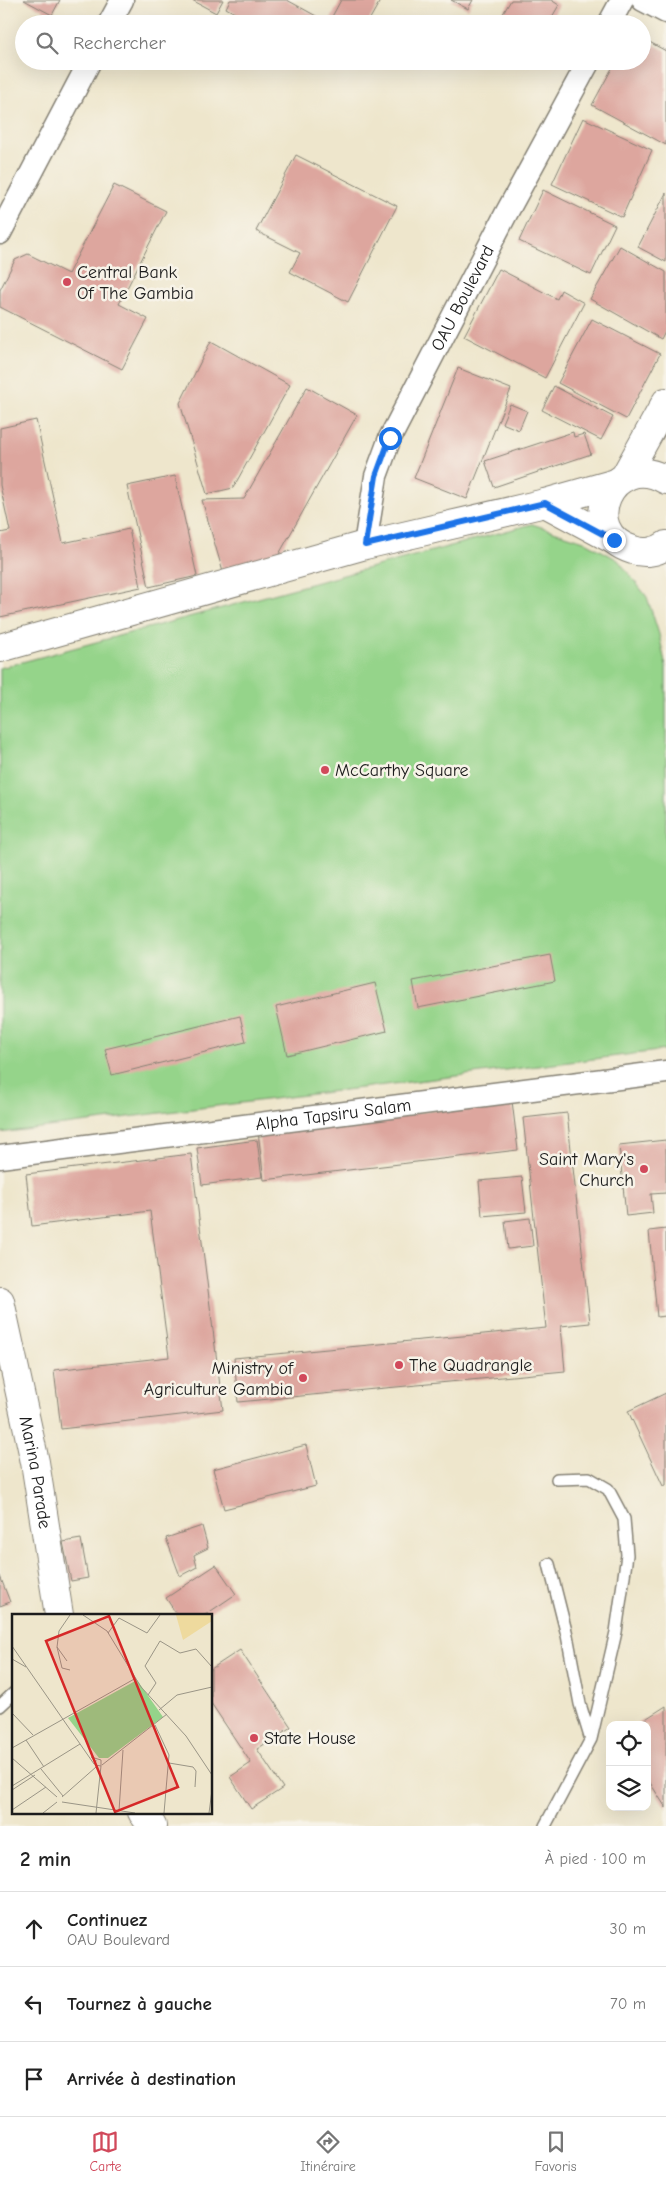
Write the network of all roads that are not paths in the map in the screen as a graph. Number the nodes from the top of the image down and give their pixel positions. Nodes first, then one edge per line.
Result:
1 (122, 0) edge
2 (622, 0) edge
3 (643, 0) edge
4 (666, 12) edge
5 (114, 15) edge
6 (614, 15) edge
7 (85, 70) edge
8 (583, 70) edge
9 (0, 233) edge
10 (666, 402) edge
11 (620, 480) junction
12 (666, 480) edge
13 (545, 503) junction
14 (614, 540) junction
15 (365, 545) junction
16 (662, 554) edge
17 (0, 648) edge
18 (666, 1072) edge
19 (0, 1157) edge
20 (0, 1301) edge
21 (558, 1480) dead end
22 (549, 1564) dead end
23 (59, 1614) edge
24 (12, 1695) edge
25 (0, 1706) edge
26 (591, 1739) junction
27 (143, 1814) edge
28 (152, 1826) edge
29 (545, 1826) edge

1 - 5 street
2 - 6 street
3 - 4 street
7 - 9 street
8 - 15 street, OAU Boulevard
10 - 11 main road
11 - 12 main road
11 - 13 main road
11 - 14 main road
13 - 14 main road
13 - 15 main road
14 - 16 main road
15 - 17 main road
18 - 19 street, Alpha Tapsiru Salam
20 - 23 main road, Marina Parade
21 - 26 lane
22 - 26 lane
24 - 25 lane
26 - 29 lane
27 - 28 main road

